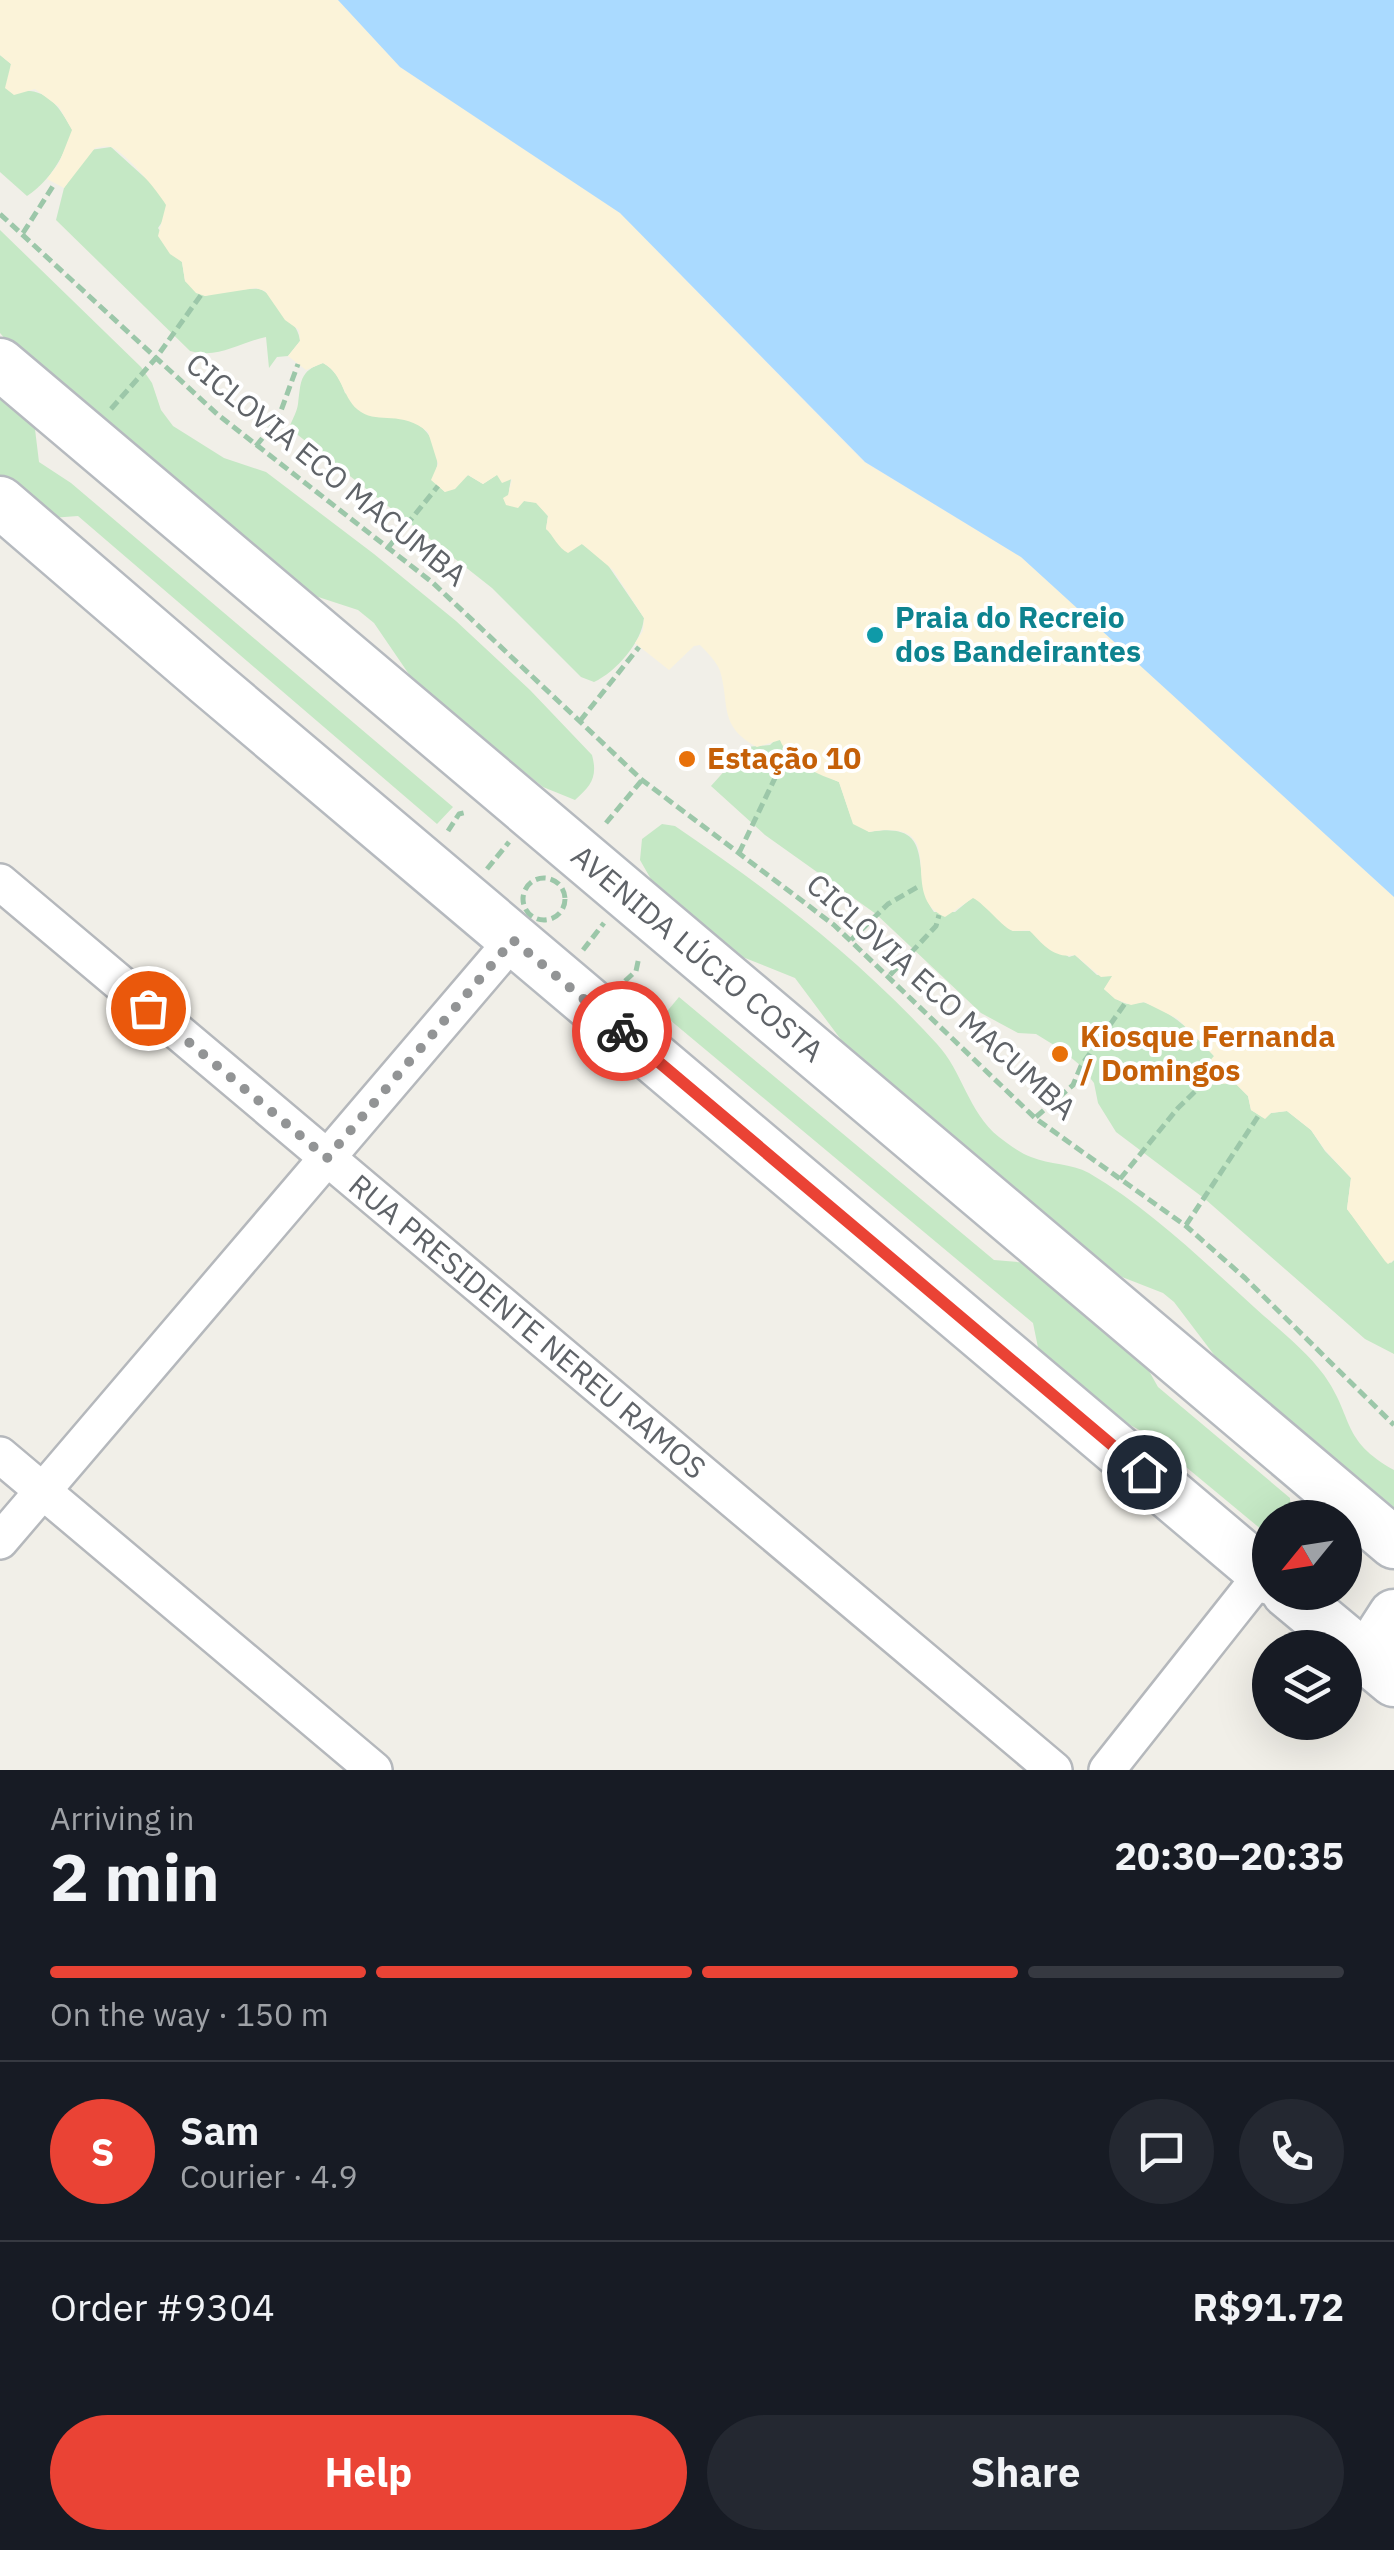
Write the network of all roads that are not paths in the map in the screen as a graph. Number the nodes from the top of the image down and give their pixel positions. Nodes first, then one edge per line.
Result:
1 (0, 364) edge
2 (0, 502) edge
3 (0, 882) edge
4 (518, 913) junction
5 (327, 1158) junction
6 (1226, 1400) junction
7 (0, 1454) edge
8 (43, 1491) junction
9 (1310, 1500) edge
10 (0, 1540) edge
11 (1394, 1543) edge
12 (1252, 1561) edge
13 (1252, 1601) edge
14 (1310, 1610) edge
15 (1394, 1616) edge
16 (1394, 1659) edge
17 (1394, 1680) edge
18 (374, 1770) edge
19 (1054, 1770) edge
20 (1106, 1770) edge

1 - 6 main road, AVENIDA LÚCIO COSTA
2 - 4 main road
3 - 5 street, RUA PRESIDENTE NEREU RAMOS
4 - 5 street
4 - 12 main road
5 - 8 street
5 - 19 street, RUA PRESIDENTE NEREU RAMOS
6 - 9 main road
6 - 11 main road, AVENIDA LÚCIO COSTA
7 - 8 street
8 - 10 street
8 - 18 street
13 - 20 street
14 - 17 main road
15 - 16 main road

